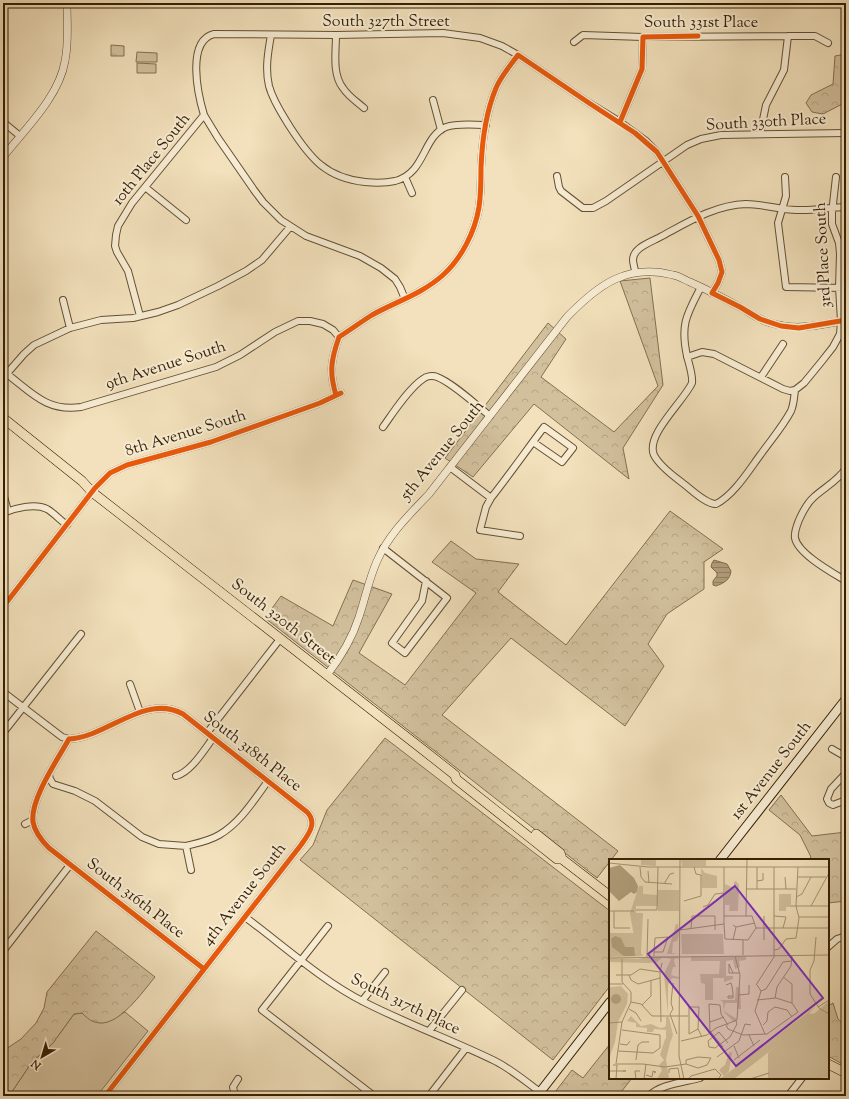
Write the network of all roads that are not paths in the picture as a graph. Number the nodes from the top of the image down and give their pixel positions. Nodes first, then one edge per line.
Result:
1 (67, 3) edge
2 (271, 35) junction
3 (336, 35) junction
4 (788, 36) junction
5 (643, 37) junction
6 (203, 40) joint
7 (574, 42) dead end
8 (828, 43) dead end
9 (518, 55) junction
10 (433, 100) dead end
11 (364, 108) dead end
12 (204, 115) junction
13 (3, 122) edge
14 (620, 122) junction
15 (486, 125) junction
16 (441, 130) junction
17 (846, 133) edge
18 (760, 134) junction
19 (20, 136) junction
20 (3, 157) edge
21 (664, 161) junction
22 (557, 176) dead end
23 (405, 177) junction
24 (785, 177) dead end
25 (836, 177) dead end
26 (145, 187) junction
27 (412, 193) dead end
28 (832, 207) junction
29 (846, 207) edge
30 (782, 209) junction
31 (698, 216) junction
32 (186, 220) dead end
33 (290, 227) junction
34 (635, 272) junction
35 (701, 287) junction
36 (839, 287) junction
37 (846, 288) edge
38 (712, 293) junction
39 (405, 299) junction
40 (64, 300) dead end
41 (140, 316) junction
42 (843, 321) edge
43 (70, 328) junction
44 (339, 337) junction
45 (783, 344) dead end
46 (687, 357) junction
47 (5, 376) edge
48 (761, 377) junction
49 (795, 390) junction
50 (338, 394) joint
51 (490, 416) junction
52 (3, 418) edge
53 (3, 422) edge
54 (3, 426) edge
55 (383, 427) dead end
56 (533, 442) junction
57 (40, 448) junction
58 (450, 467) junction
59 (846, 468) edge
60 (3, 485) edge
61 (92, 492) junction
62 (491, 498) junction
63 (5, 512) edge
64 (67, 525) junction
65 (520, 536) dead end
66 (383, 548) junction
67 (426, 581) junction
68 (846, 581) edge
69 (3, 607) edge
70 (81, 634) dead end
71 (280, 639) junction
72 (327, 676) junction
73 (130, 684) dead end
74 (3, 692) edge
75 (846, 699) edge
76 (23, 708) junction
77 (140, 712) junction
78 (3, 732) edge
79 (207, 732) junction
80 (213, 738) junction
81 (69, 739) junction
82 (832, 749) dead end
83 (846, 757) edge
84 (846, 773) edge
85 (49, 775) junction
86 (176, 776) dead end
87 (268, 781) junction
88 (846, 800) edge
89 (33, 820) junction
90 (313, 822) joint
91 (24, 824) dead end
92 (186, 846) junction
93 (721, 859) edge
94 (70, 865) junction
95 (191, 870) dead end
96 (609, 895) edge
97 (245, 917) junction
98 (328, 926) dead end
99 (846, 936) edge
100 (829, 946) edge
101 (3, 951) edge
102 (302, 960) junction
103 (204, 969) junction
104 (385, 972) dead end
105 (462, 990) dead end
106 (362, 1001) junction
107 (609, 1003) edge
108 (429, 1031) junction
109 (466, 1048) junction
110 (829, 1064) edge
111 (846, 1073) edge
112 (238, 1079) dead end
113 (696, 1079) edge
114 (801, 1079) edge
115 (538, 1094) edge
116 (105, 1096) edge
117 (235, 1096) edge
118 (374, 1096) edge
119 (429, 1096) edge
120 (649, 1096) edge
121 (788, 1096) edge

1 - 19 street
2 - 3 street, South 327th Street
2 - 6 street, South 327th Street
2 - 23 street
3 - 9 street, South 327th Street
3 - 11 street
4 - 5 street, South 331st Place
4 - 8 street, South 331st Place
4 - 18 street
5 - 7 street, South 331st Place
5 - 14 street
6 - 12 street, 10th Place South
9 - 14 street, South 327th Street
9 - 15 street
10 - 16 street
12 - 26 street, 10th Place South
12 - 33 street
13 - 19 street
14 - 21 street, South 327th Street
15 - 16 street
15 - 39 street
16 - 23 street
17 - 18 street, South 330th Place
18 - 21 street, South 330th Place
19 - 20 street
21 - 22 street, South 330th Place
21 - 31 street, South 327th Street
23 - 27 street
24 - 30 street
25 - 28 street, 3rd Place South
26 - 32 street
26 - 41 street, 10th Place South
28 - 29 street
28 - 30 street
28 - 36 street, 3rd Place South
30 - 31 street
30 - 36 street
31 - 34 street
31 - 38 street, South 327th Street
33 - 39 street
33 - 41 street
34 - 35 street, 5th Avenue South
34 - 51 street, 5th Avenue South
35 - 38 street, 5th Avenue South
35 - 46 street
36 - 37 street
36 - 42 street, 3rd Place South
38 - 42 street, 5th Avenue South
39 - 44 street
40 - 43 street
41 - 43 street
42 - 49 street, 3rd Place South
43 - 47 street
44 - 47 street, 9th Avenue South
44 - 50 street
45 - 48 street
46 - 48 street
46 - 49 street
48 - 49 street
50 - 61 street, 8th Avenue South
51 - 55 street
51 - 58 street, 5th Avenue South
52 - 57 main road, South 320th Street
53 - 57 main road
54 - 61 main road, South 320th Street
56 - 56 street
56 - 62 street
57 - 61 main road, South 320th Street
58 - 62 street
58 - 66 street, 5th Avenue South
59 - 68 street
60 - 63 street
61 - 64 street, 8th Avenue South
61 - 71 main road, South 320th Street
62 - 65 street
63 - 64 street
64 - 69 street, 8th Avenue South
66 - 67 street
66 - 72 street, 5th Avenue South
67 - 67 street
70 - 76 street
71 - 72 main road, South 320th Street
71 - 79 street
72 - 96 main road, South 320th Street
73 - 77 street
74 - 76 street
75 - 93 main road, 1st Avenue South
76 - 78 street
76 - 81 street
77 - 79 street, South 318th Place
77 - 81 street
79 - 80 street, South 318th Place
80 - 86 street
80 - 87 street, South 318th Place
81 - 85 street
82 - 83 street
84 - 88 street
85 - 89 street
85 - 92 street
87 - 90 street, South 318th Place
87 - 92 street
89 - 91 street
89 - 94 street, South 316th Place
90 - 97 street, 4th Avenue South
92 - 95 street
94 - 101 street
94 - 103 street, South 316th Place
97 - 102 street, South 317th Place
97 - 103 street, 4th Avenue South
98 - 102 street
99 - 100 street
102 - 106 street, South 317th Place
102 - 118 street
103 - 116 street, 4th Avenue South
104 - 106 street
105 - 108 street
106 - 108 street, South 317th Place
107 - 115 main road
108 - 109 street, South 317th Place
109 - 115 street, South 317th Place
109 - 119 street
110 - 111 main road
112 - 117 street
113 - 120 street
114 - 121 street

